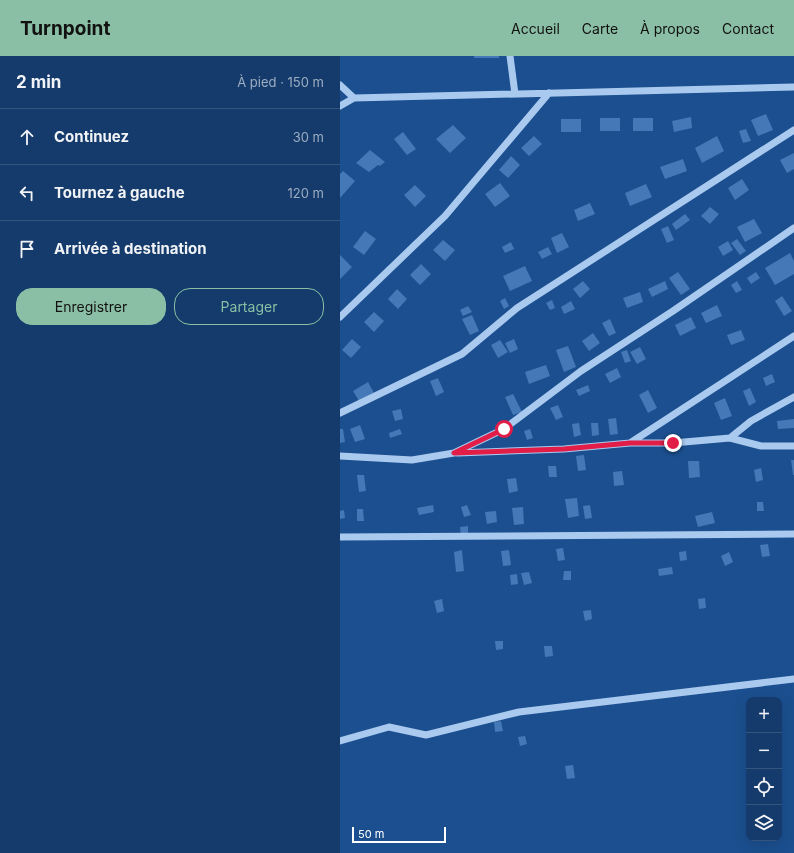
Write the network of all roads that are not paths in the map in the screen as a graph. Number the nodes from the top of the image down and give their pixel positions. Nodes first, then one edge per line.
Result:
1 (510, 56) edge
2 (340, 85) edge
3 (794, 87) edge
4 (549, 93) junction
5 (514, 94) junction
6 (354, 98) junction
7 (340, 106) edge
8 (794, 130) edge
9 (794, 228) edge
10 (340, 317) edge
11 (794, 336) edge
12 (794, 397) edge
13 (340, 413) edge
14 (730, 438) junction
15 (630, 443) junction
16 (794, 446) edge
17 (454, 453) junction
18 (340, 456) edge
19 (794, 534) edge
20 (340, 537) edge
21 (794, 679) edge
22 (340, 741) edge

1 - 5 street
2 - 6 street
3 - 4 street
4 - 5 street
4 - 10 street
5 - 6 street
6 - 7 street
8 - 13 street
9 - 17 street
11 - 15 street
12 - 14 street
14 - 15 street
14 - 16 street
15 - 17 street
17 - 18 street
19 - 20 street
21 - 22 street

